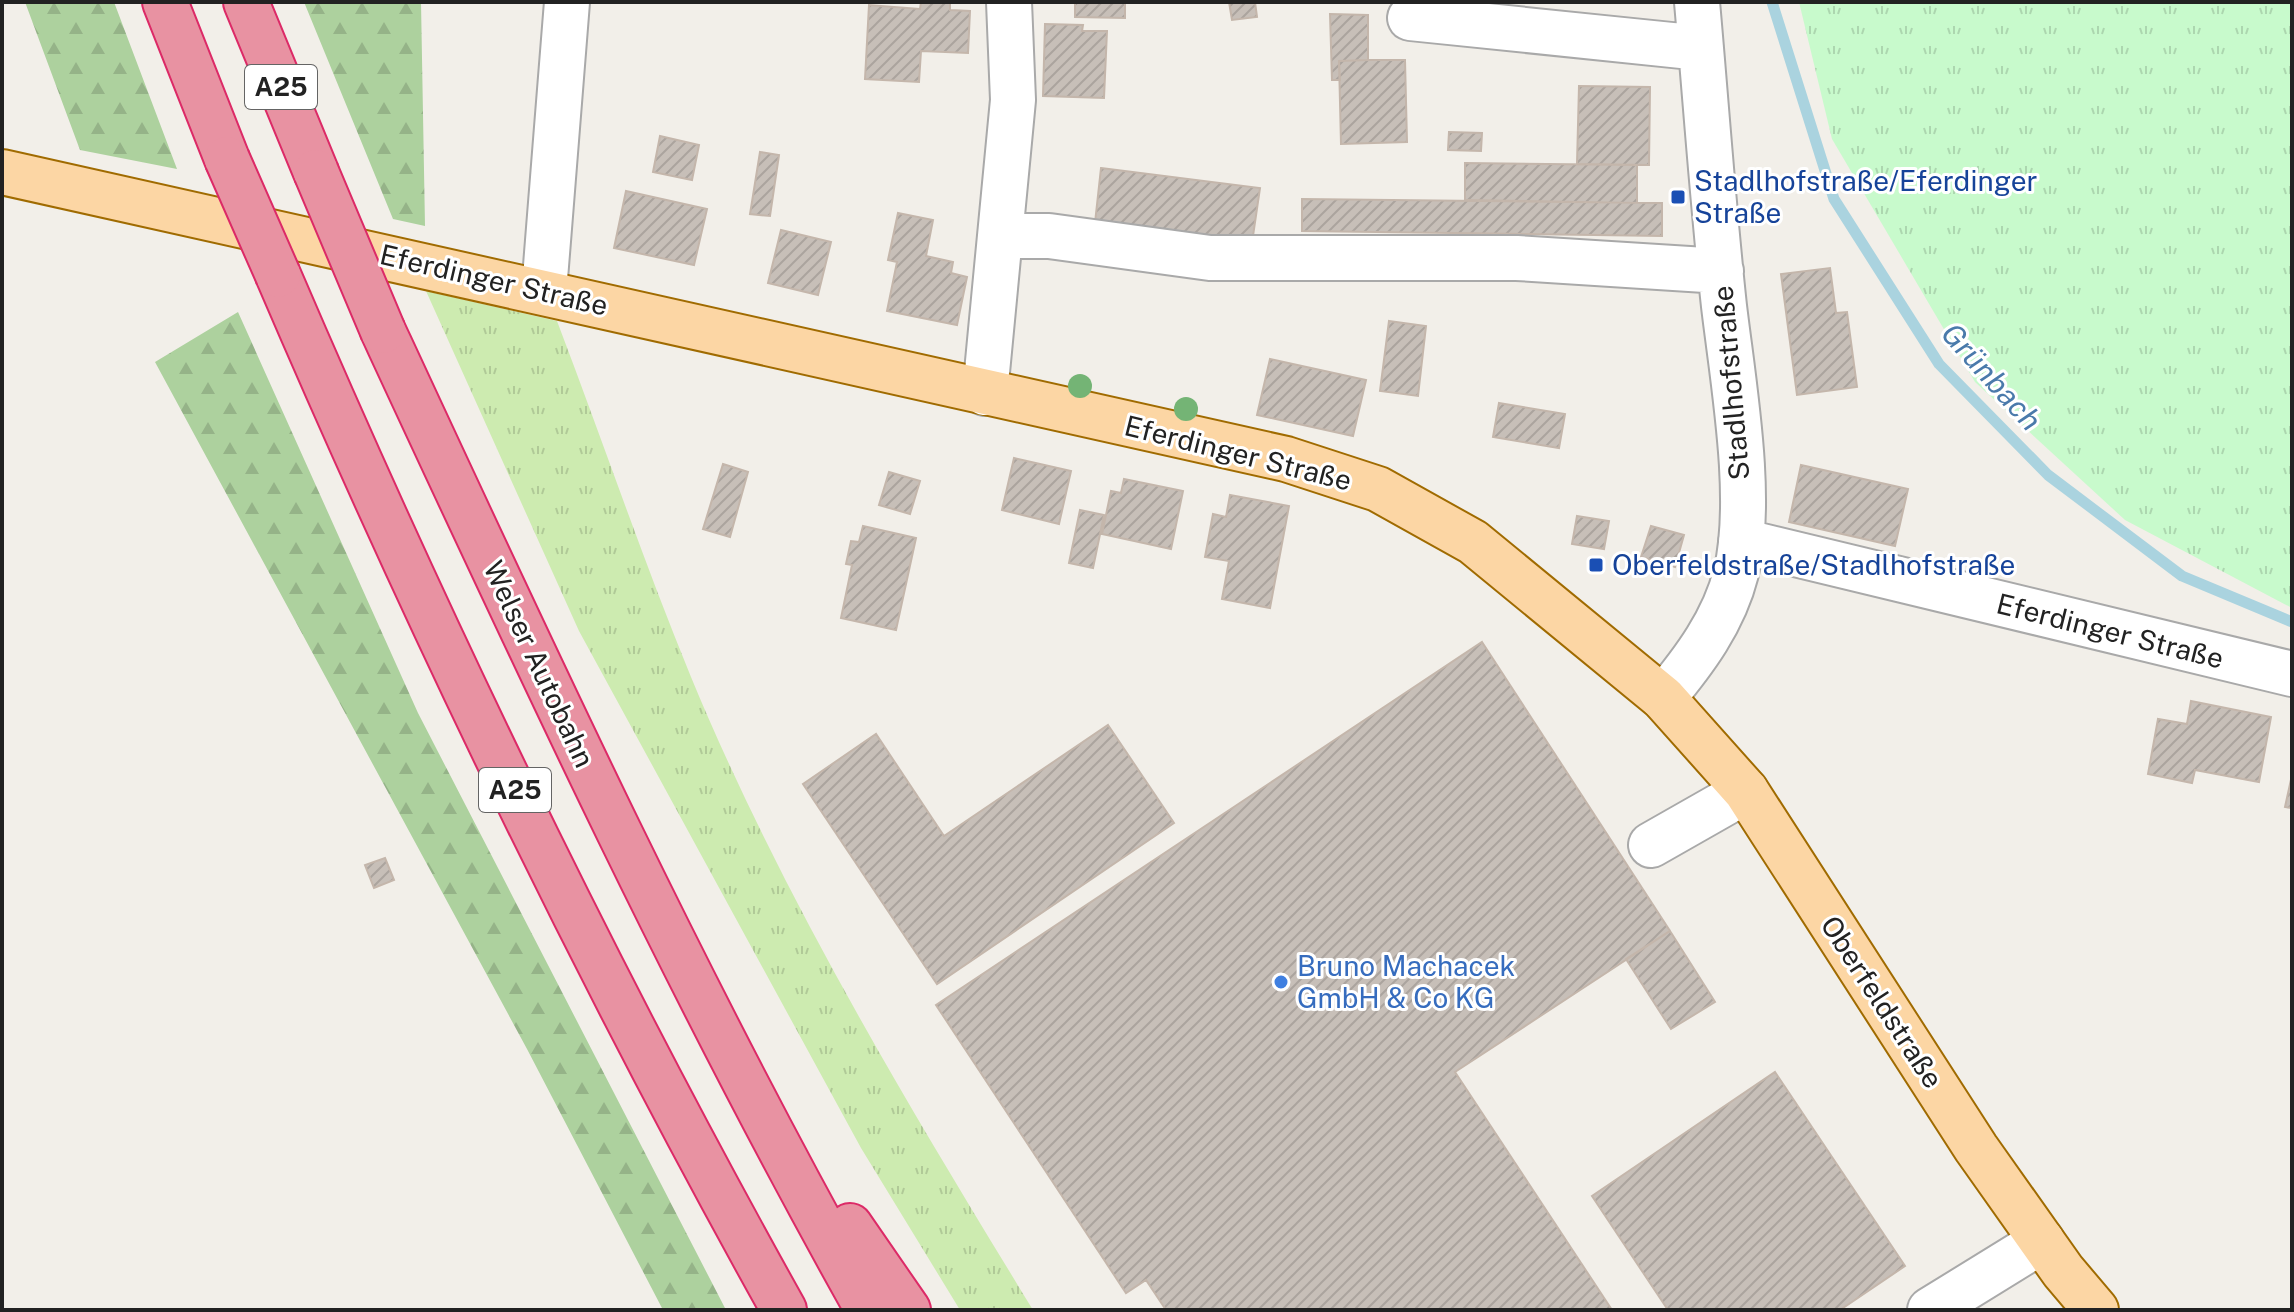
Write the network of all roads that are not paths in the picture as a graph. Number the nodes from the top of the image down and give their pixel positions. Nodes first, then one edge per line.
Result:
1 (165, 2) edge
2 (246, 2) edge
3 (567, 2) edge
4 (1009, 2) edge
5 (1697, 2) edge
6 (1410, 18) dead end
7 (1701, 48) junction
8 (2, 172) edge
9 (1001, 236) junction
10 (1721, 271) junction
11 (544, 291) junction
12 (985, 393) junction
13 (1741, 541) junction
14 (2292, 674) edge
15 (1663, 698) junction
16 (1746, 791) junction
17 (1651, 845) dead end
18 (729, 1051) junction
19 (2024, 1252) junction
20 (784, 1310) edge
21 (868, 1310) edge
22 (908, 1310) edge
23 (1930, 1310) edge
24 (2096, 1310) edge

1 - 20 highway, A25, bridge
2 - 18 highway, Welser Autobahn / A25, bridge
3 - 11 street
4 - 9 street
5 - 7 street, Stadlhofstraße
6 - 7 street
7 - 10 street, Stadlhofstraße
8 - 11 main road, Eferdinger Straße
9 - 10 street
9 - 12 street
10 - 13 street, Stadlhofstraße
11 - 12 main road, Eferdinger Straße
12 - 15 main road, Eferdinger Straße
13 - 14 street, Eferdinger Straße
13 - 15 street, Stadlhofstraße
15 - 16 main road, Oberfeldstraße
16 - 17 street
16 - 19 main road, Oberfeldstraße
18 - 21 highway, Welser Autobahn / A25
18 - 22 highway
19 - 23 street
19 - 24 main road, Oberfeldstraße

